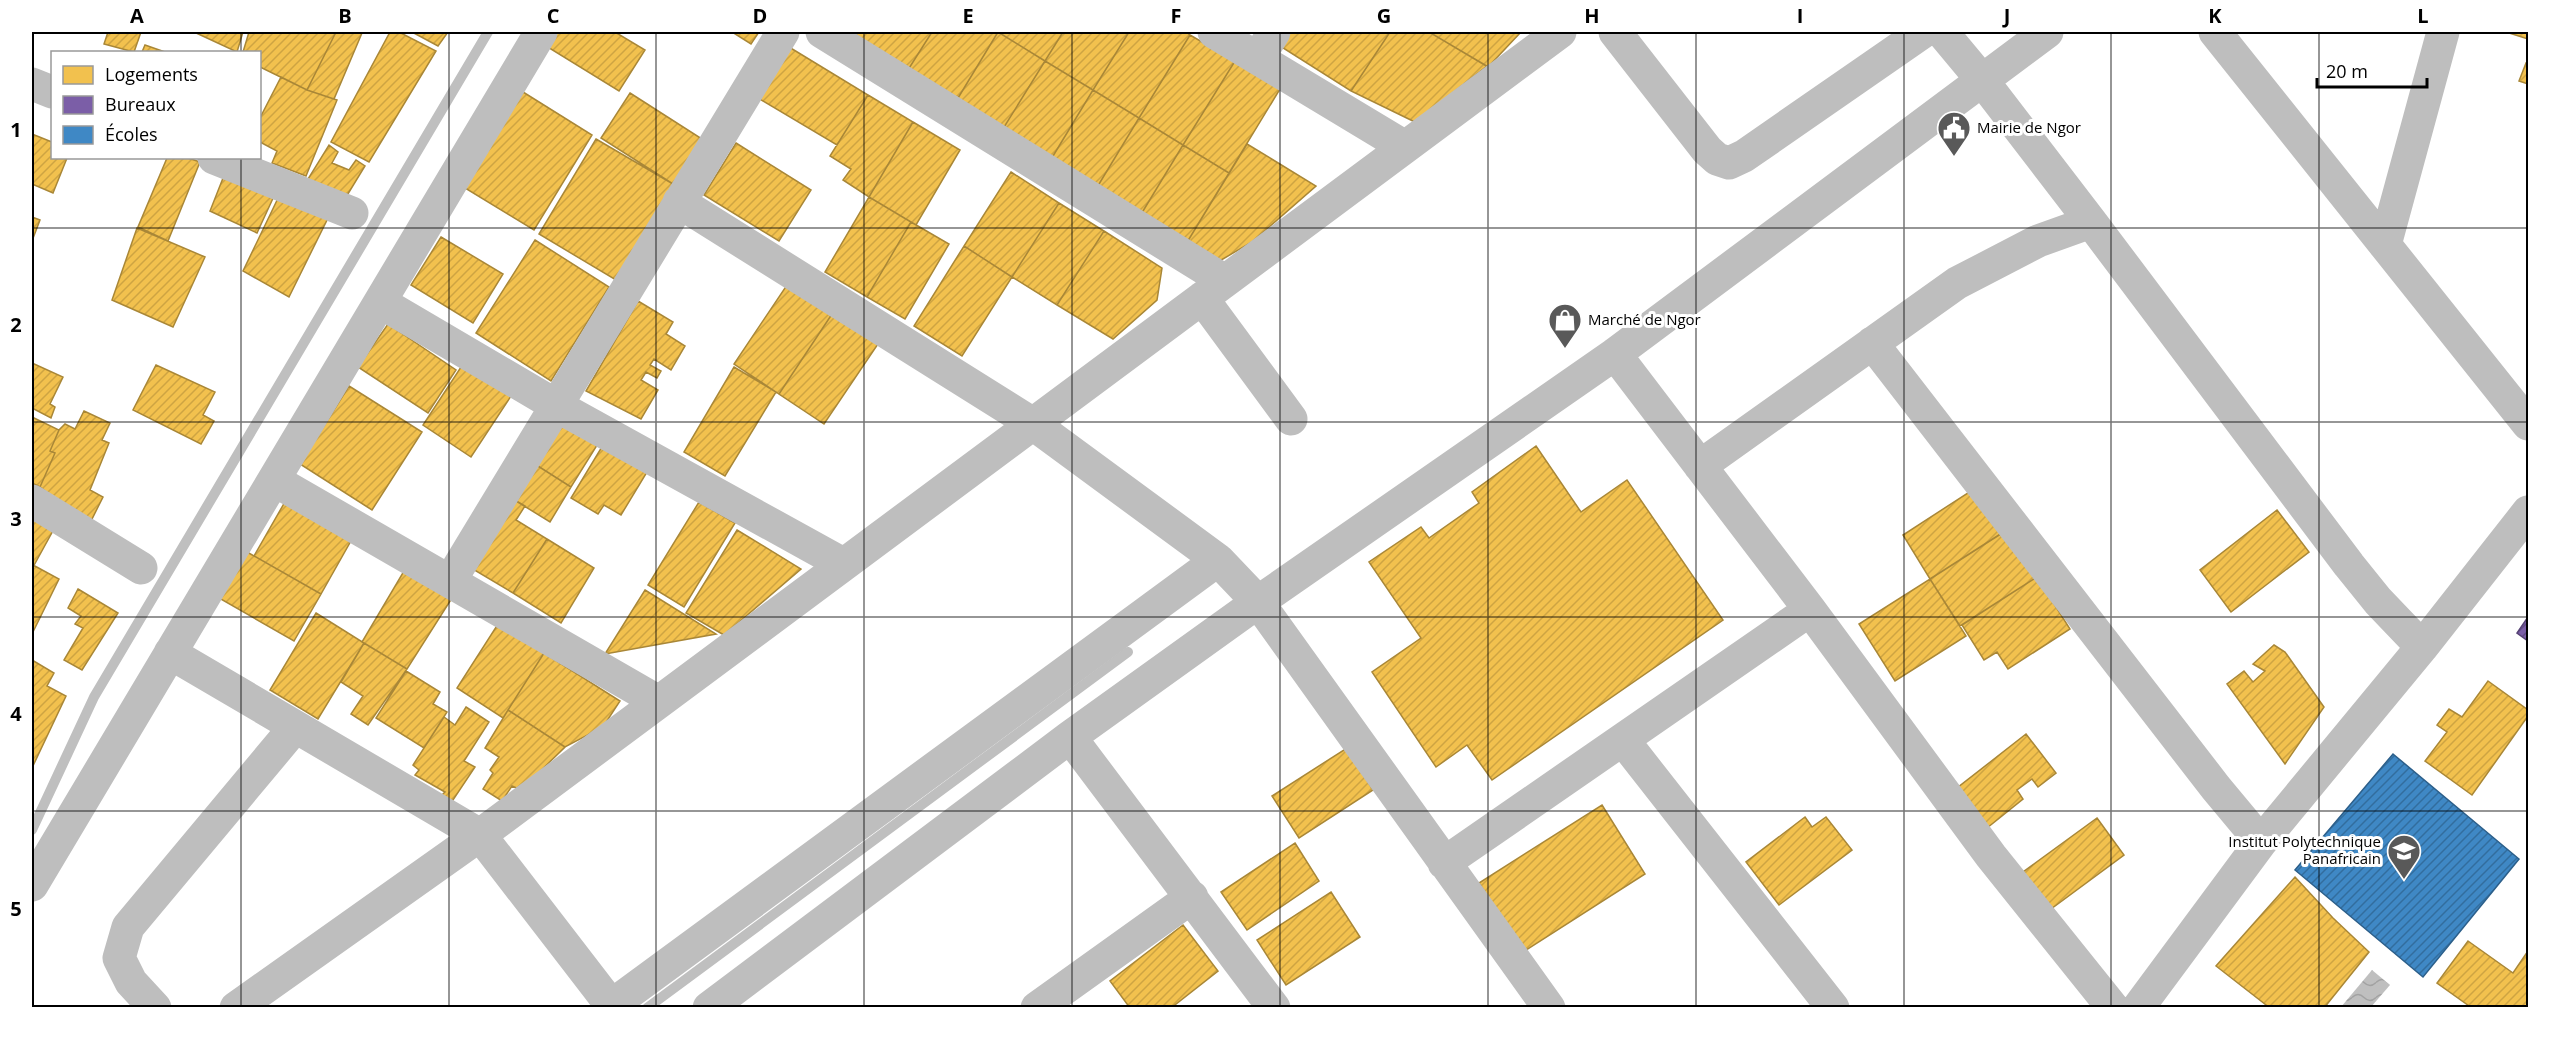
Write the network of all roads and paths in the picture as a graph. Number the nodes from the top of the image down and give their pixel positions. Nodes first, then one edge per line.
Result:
1 (541, 32) edge
2 (783, 32) edge
3 (822, 32) edge
4 (1214, 32) edge
5 (1560, 32) edge
6 (1615, 32) edge
7 (1923, 32) edge
8 (1942, 32) edge
9 (2047, 32) edge
10 (2215, 32) edge
11 (2443, 32) edge
12 (1266, 45) edge
13 (1982, 80) junction
14 (32, 84) edge
15 (51, 92) edge
16 (1405, 147) junction
17 (217, 159) edge
18 (679, 202) junction
19 (352, 213) dead end
20 (2091, 222) junction
21 (2385, 245) junction
22 (1214, 290) junction
23 (380, 302) junction
24 (1872, 343) junction
25 (1615, 354) junction
26 (557, 406) junction
27 (1291, 419) dead end
28 (1033, 424) junction
29 (2529, 424) edge
30 (1700, 466) junction
31 (274, 480) junction
32 (32, 501) edge
33 (2529, 512) edge
34 (1218, 560) junction
35 (843, 564) junction
36 (141, 568) dead end
37 (450, 581) junction
38 (1258, 602) junction
39 (1810, 610) junction
40 (2422, 647) junction
41 (170, 652) junction
42 (659, 702) junction
43 (295, 727) junction
44 (1070, 737) junction
45 (1623, 740) junction
46 (480, 835) junction
47 (2261, 843) junction
48 (1444, 863) junction
49 (32, 885) edge
50 (1192, 897) junction
51 (610, 1006) edge
52 (155, 1008) edge
53 (236, 1008) edge
54 (709, 1008) edge
55 (1037, 1008) edge
56 (1274, 1008) edge
57 (1549, 1008) edge
58 (1833, 1008) edge
59 (2113, 1008) edge
60 (2138, 1008) edge

1 - 23 street
2 - 18 street
3 - 22 street
4 - 12 street
5 - 16 street
6 - 7 street
8 - 13 street
9 - 13 street
10 - 21 street
11 - 21 street
12 - 16 street
13 - 20 street
13 - 25 street
14 - 15 street
16 - 22 street
17 - 19 street
18 - 26 street
18 - 28 street
20 - 24 street
20 - 40 street
21 - 29 street
22 - 27 street
22 - 28 street
23 - 26 street
23 - 31 street
24 - 30 street
24 - 47 street
25 - 30 street
25 - 38 street
26 - 35 street
26 - 37 street
28 - 34 street
28 - 35 street
30 - 39 street
31 - 37 street
31 - 41 street
32 - 36 street
33 - 40 street
34 - 38 street
34 - 51 street
35 - 42 street
37 - 42 street
38 - 44 street
38 - 48 street
39 - 45 street
39 - 59 street
40 - 47 street
41 - 43 street
41 - 49 street
42 - 46 street
43 - 46 street
43 - 52 street
44 - 50 street
44 - 54 street
45 - 48 street
45 - 58 street
46 - 51 street
46 - 53 street
47 - 60 street
48 - 57 street
50 - 55 street
50 - 56 street

